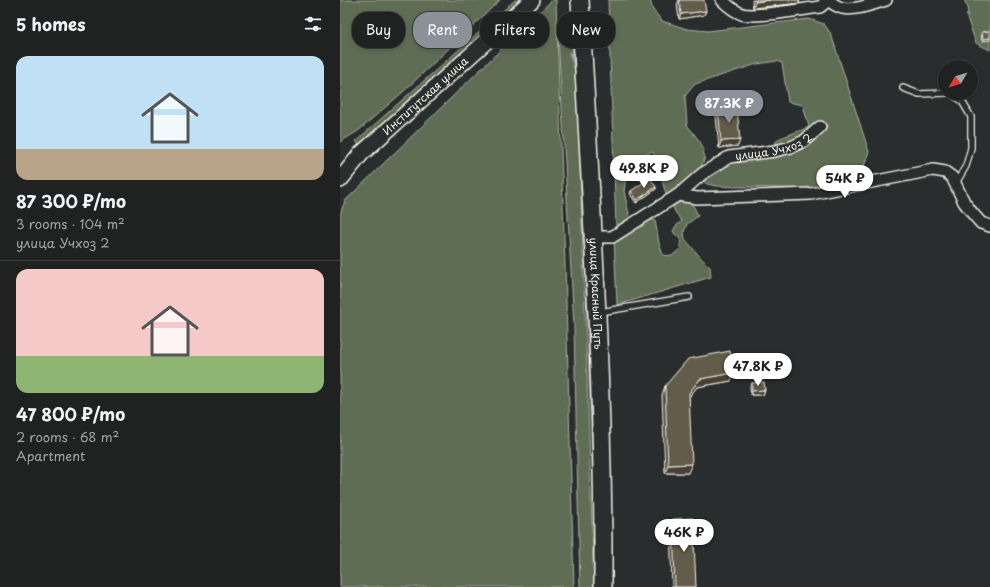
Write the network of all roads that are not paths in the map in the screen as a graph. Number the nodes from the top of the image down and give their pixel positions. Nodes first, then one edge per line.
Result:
1 (532, 0) edge
2 (580, 0) edge
3 (591, 0) edge
4 (722, 0) edge
5 (826, 0) edge
6 (886, 0) edge
7 (903, 88) dead end
8 (938, 93) edge
9 (962, 100) edge
10 (820, 127) dead end
11 (344, 172) edge
12 (956, 184) junction
13 (678, 195) junction
14 (990, 226) edge
15 (603, 237) junction
16 (689, 297) dead end
17 (606, 312) junction
18 (603, 587) edge
19 (614, 587) edge

1 - 11 street, Институтская улица
2 - 18 main road, улица Красный Путь
3 - 15 main road, улица Красный Путь
4 - 5 street
5 - 6 street
7 - 8 lane
9 - 12 lane
10 - 13 street, улица Учхоз 2
12 - 13 street
12 - 14 street
13 - 15 street, улица Учхоз 2
15 - 17 main road, улица Красный Путь
16 - 17 lane
17 - 19 main road, улица Красный Путь

